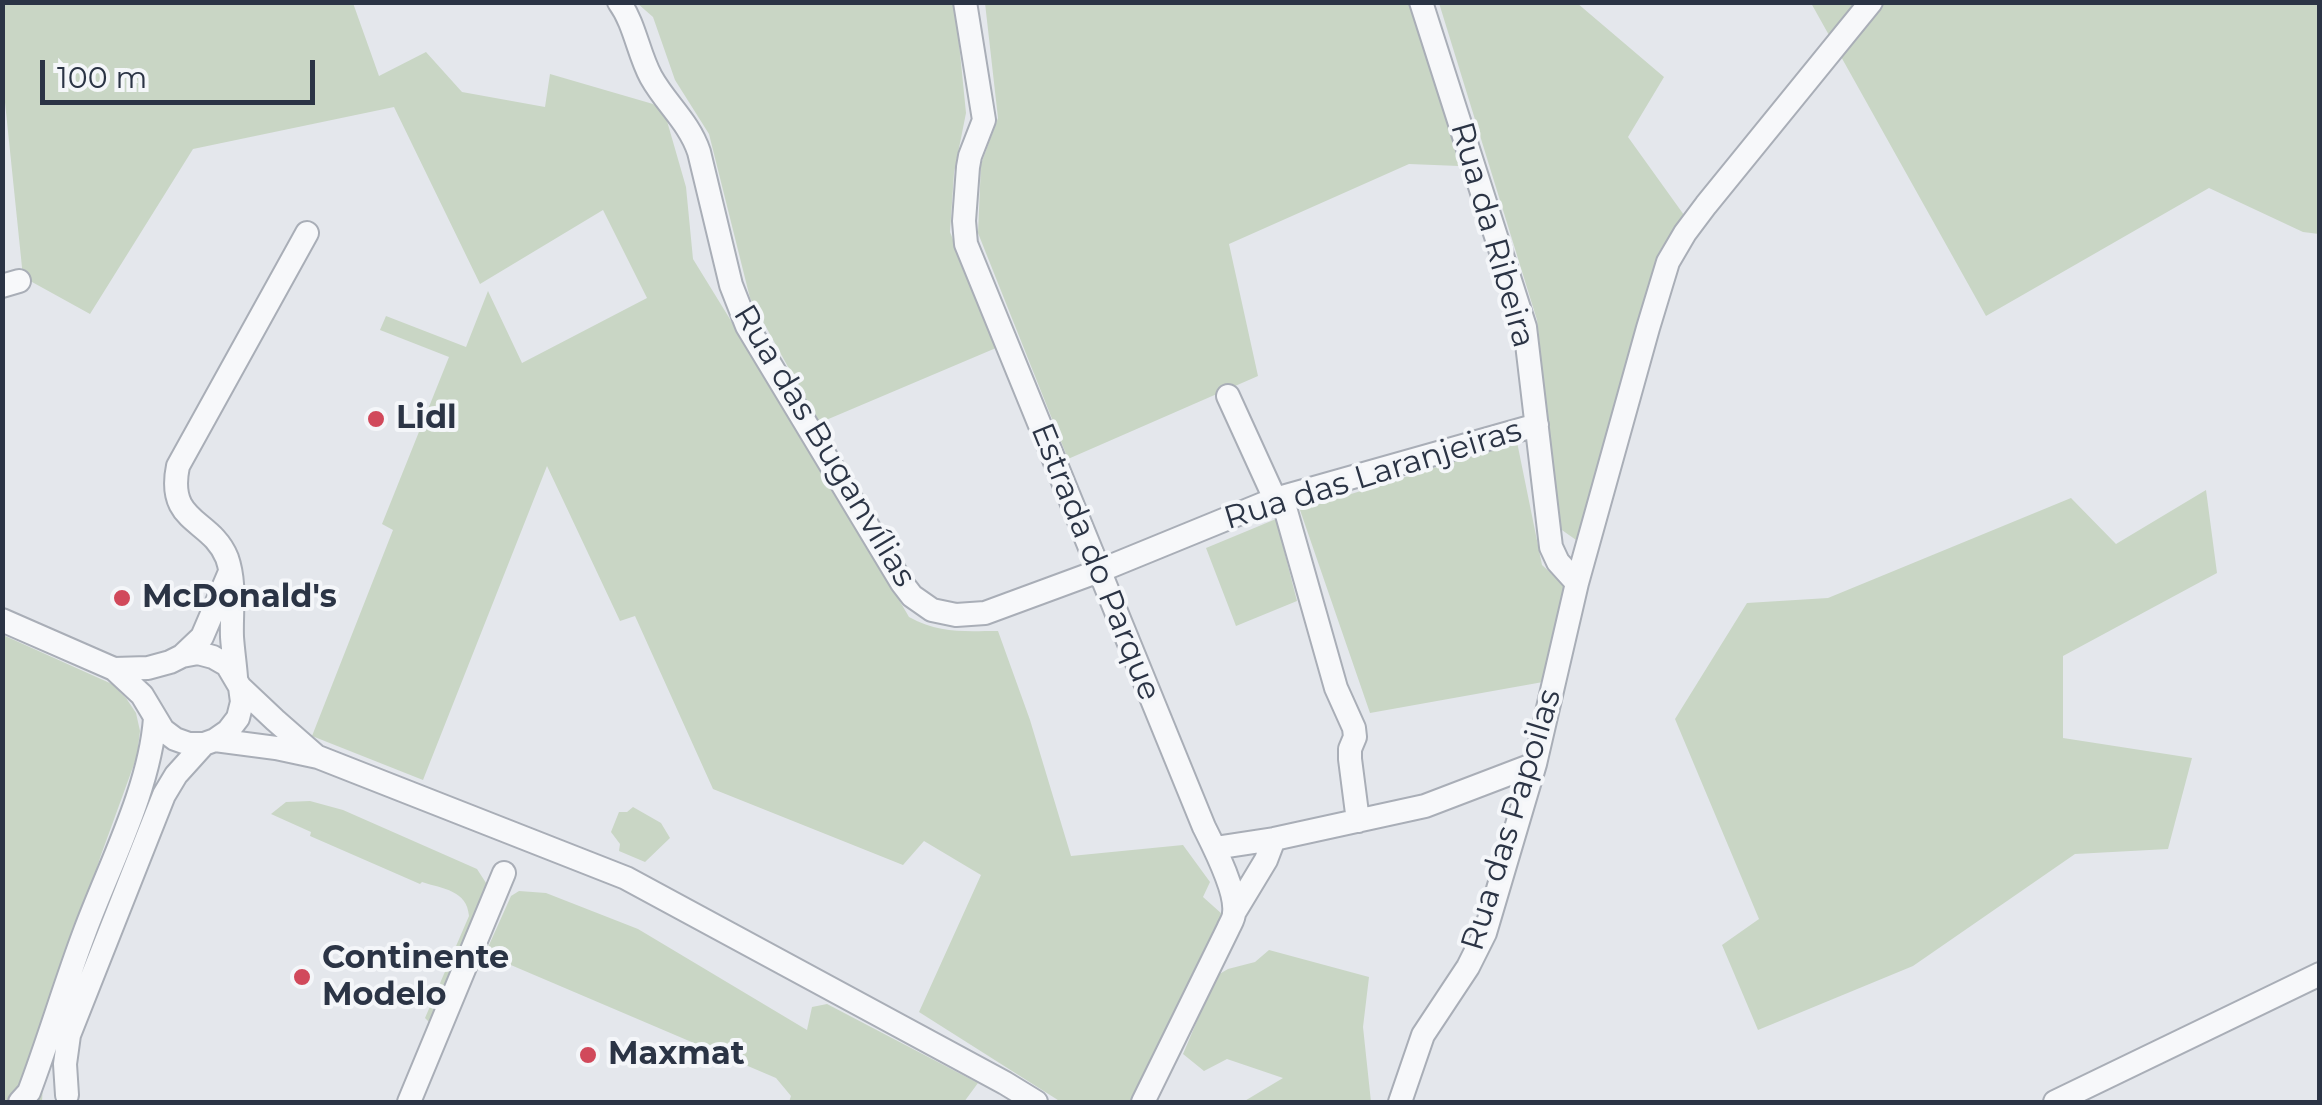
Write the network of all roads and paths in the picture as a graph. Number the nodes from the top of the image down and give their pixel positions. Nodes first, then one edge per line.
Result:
1 (619, 2) edge
2 (965, 2) edge
3 (1422, 2) edge
4 (1871, 2) edge
5 (306, 232) dead end
6 (1228, 396) dead end
7 (1537, 425) junction
8 (1279, 498) junction
9 (230, 570) junction
10 (1099, 571) junction
11 (1578, 583) junction
12 (2, 620) edge
13 (176, 659) junction
14 (114, 668) junction
15 (238, 682) junction
16 (153, 714) junction
17 (210, 742) junction
18 (318, 757) junction
19 (1535, 764) junction
20 (1358, 821) junction
21 (1274, 839) junction
22 (1215, 848) junction
23 (504, 872) dead end
24 (1234, 913) junction
25 (2320, 974) edge
26 (25, 1097) edge
27 (70, 1099) edge
28 (2070, 1099) edge
29 (409, 1102) edge
30 (1036, 1102) edge
31 (1143, 1102) edge
32 (1400, 1102) edge

1 - 10 street, Rua das Buganvílias
2 - 10 street, Estrada do Parque
3 - 7 street, Rua da Ribeira
4 - 11 street, Rua das Papoilas
5 - 9 street
6 - 8 street
7 - 8 street, Rua das Laranjeiras
7 - 11 street, Rua da Ribeira
8 - 10 street, Rua das Laranjeiras
8 - 20 street
9 - 13 street
9 - 15 street
10 - 22 street, Estrada do Parque
11 - 19 street, Rua das Papoilas
12 - 14 street
13 - 14 street
13 - 15 street
13 - 16 street
14 - 16 street
15 - 17 street
15 - 18 street
16 - 17 street
16 - 26 street
17 - 18 street
17 - 27 street
18 - 30 street
19 - 20 street
19 - 32 street, Rua das Papoilas
20 - 21 street
21 - 22 street
21 - 24 street
22 - 24 street, Estrada do Parque
23 - 29 street
24 - 31 street
25 - 28 street
26 - 27 street

